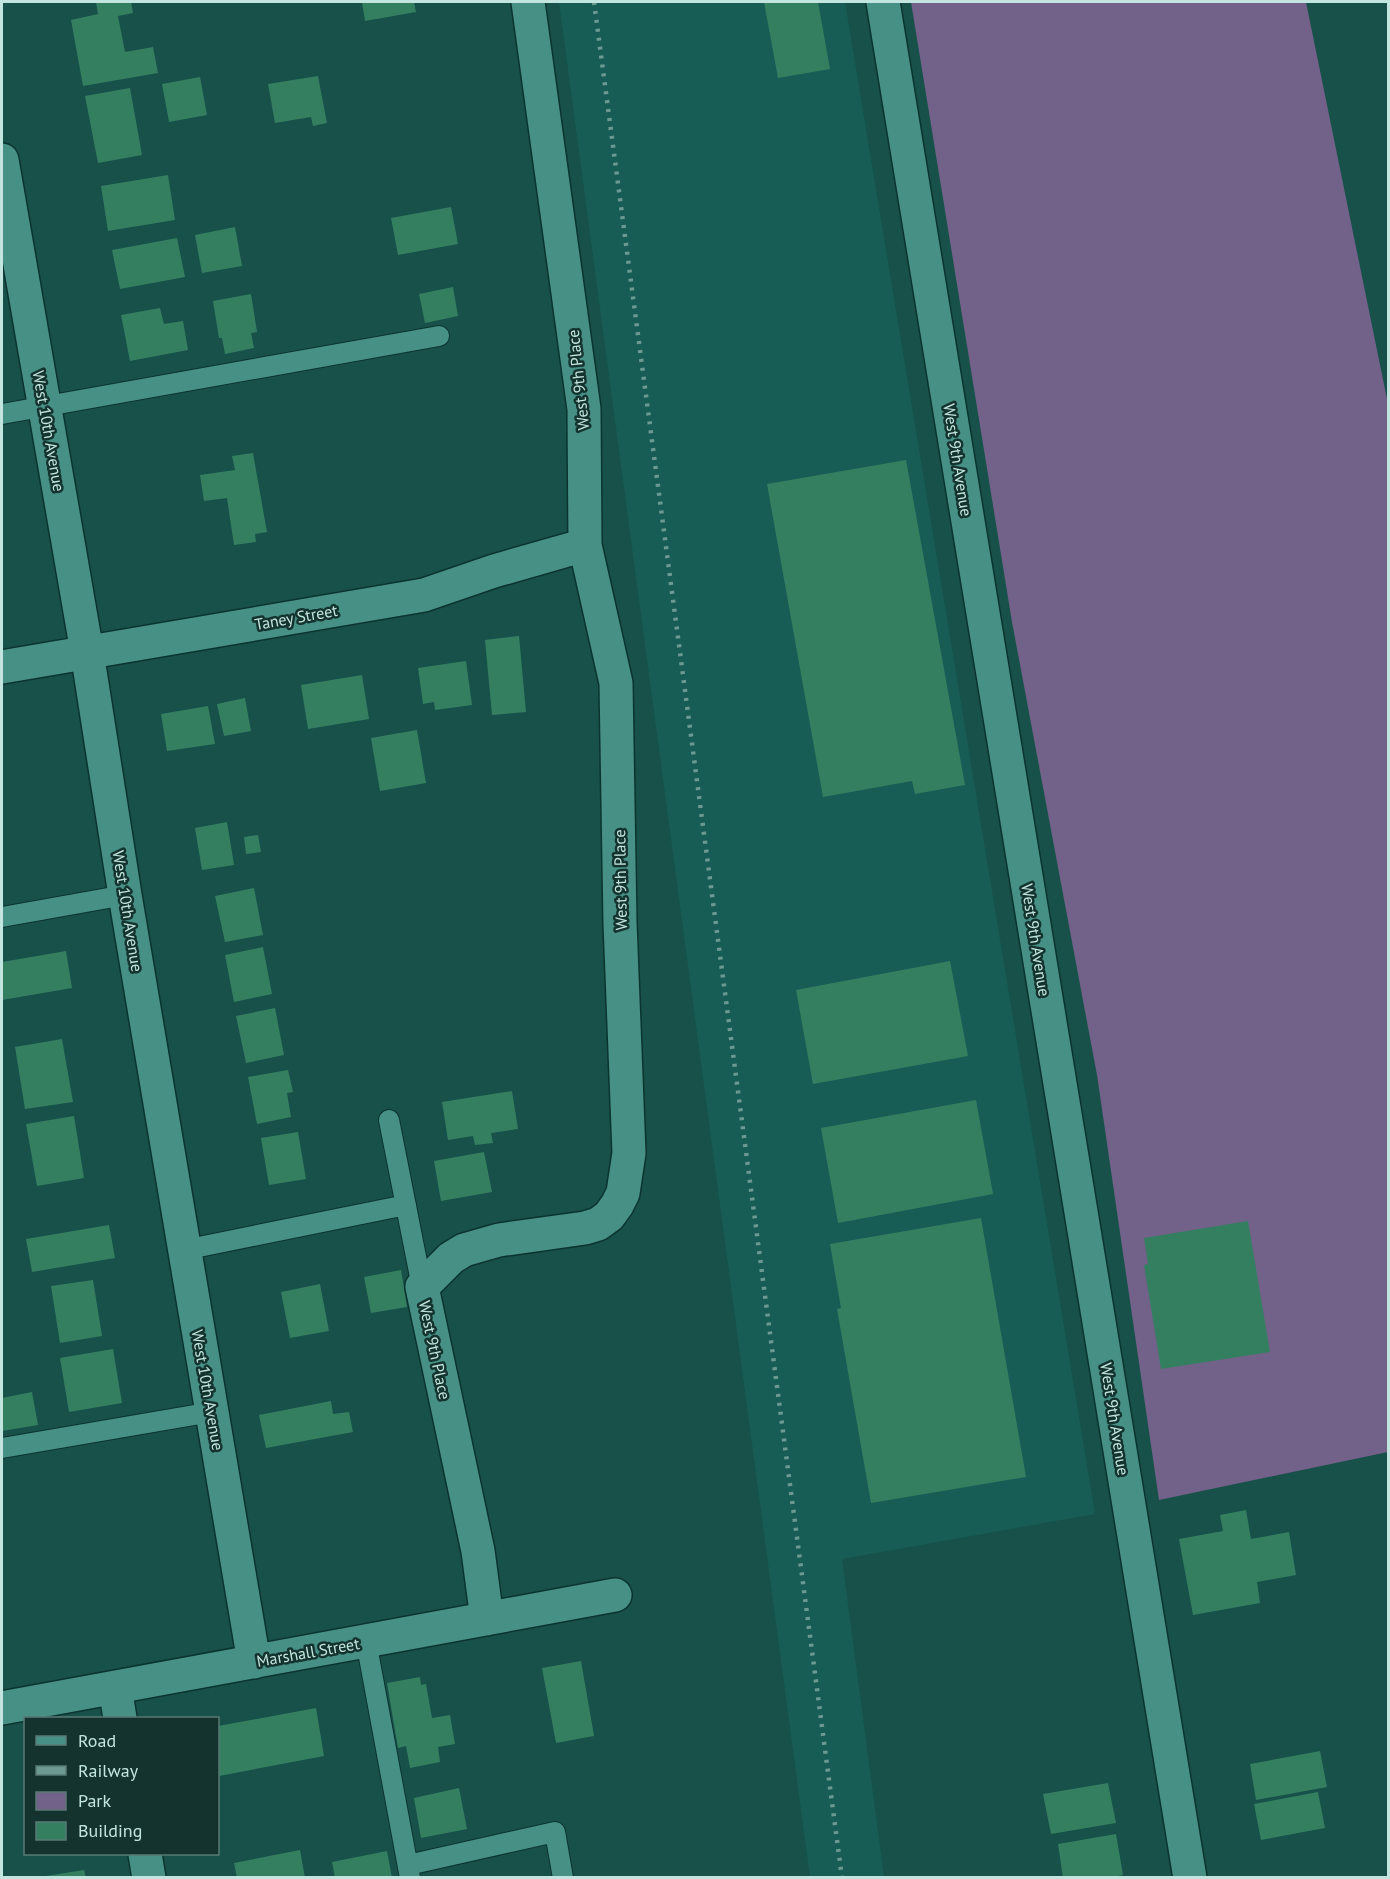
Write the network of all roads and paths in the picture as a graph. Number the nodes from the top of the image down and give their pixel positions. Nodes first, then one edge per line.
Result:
1 (528, 2) edge
2 (883, 2) edge
3 (2, 160) edge
4 (440, 336) dead end
5 (45, 406) junction
6 (2, 414) edge
7 (585, 545) junction
8 (87, 652) junction
9 (2, 667) edge
10 (125, 895) junction
11 (2, 917) edge
12 (389, 1120) dead end
13 (406, 1205) junction
14 (184, 1250) junction
15 (422, 1287) junction
16 (212, 1412) junction
17 (2, 1448) edge
18 (615, 1595) dead end
19 (487, 1619) junction
20 (366, 1641) junction
21 (254, 1662) junction
22 (115, 1687) junction
23 (2, 1708) edge
24 (120, 1717) edge
25 (145, 1855) edge
26 (409, 1871) edge
27 (149, 1878) edge
28 (563, 1878) edge
29 (1190, 1878) edge

1 - 7 street, West 9th Place
2 - 29 street, West 9th Avenue
3 - 5 street, West 10th Avenue
4 - 5 lane
5 - 6 lane
5 - 8 street, West 10th Avenue
7 - 8 street, Taney Street
7 - 15 street, West 9th Place
8 - 9 street, Taney Street
8 - 10 street, West 10th Avenue
10 - 11 lane
10 - 14 street, West 10th Avenue
12 - 13 lane
13 - 14 lane
13 - 15 lane
14 - 16 street, West 10th Avenue
15 - 19 street, West 9th Place
16 - 17 lane
16 - 21 street, West 10th Avenue
18 - 19 street, Marshall Street
19 - 20 street, Marshall Street
20 - 21 street, Marshall Street
20 - 26 lane
21 - 22 street, Marshall Street
22 - 23 street, Marshall Street
22 - 24 street
25 - 27 street
26 - 28 lane

